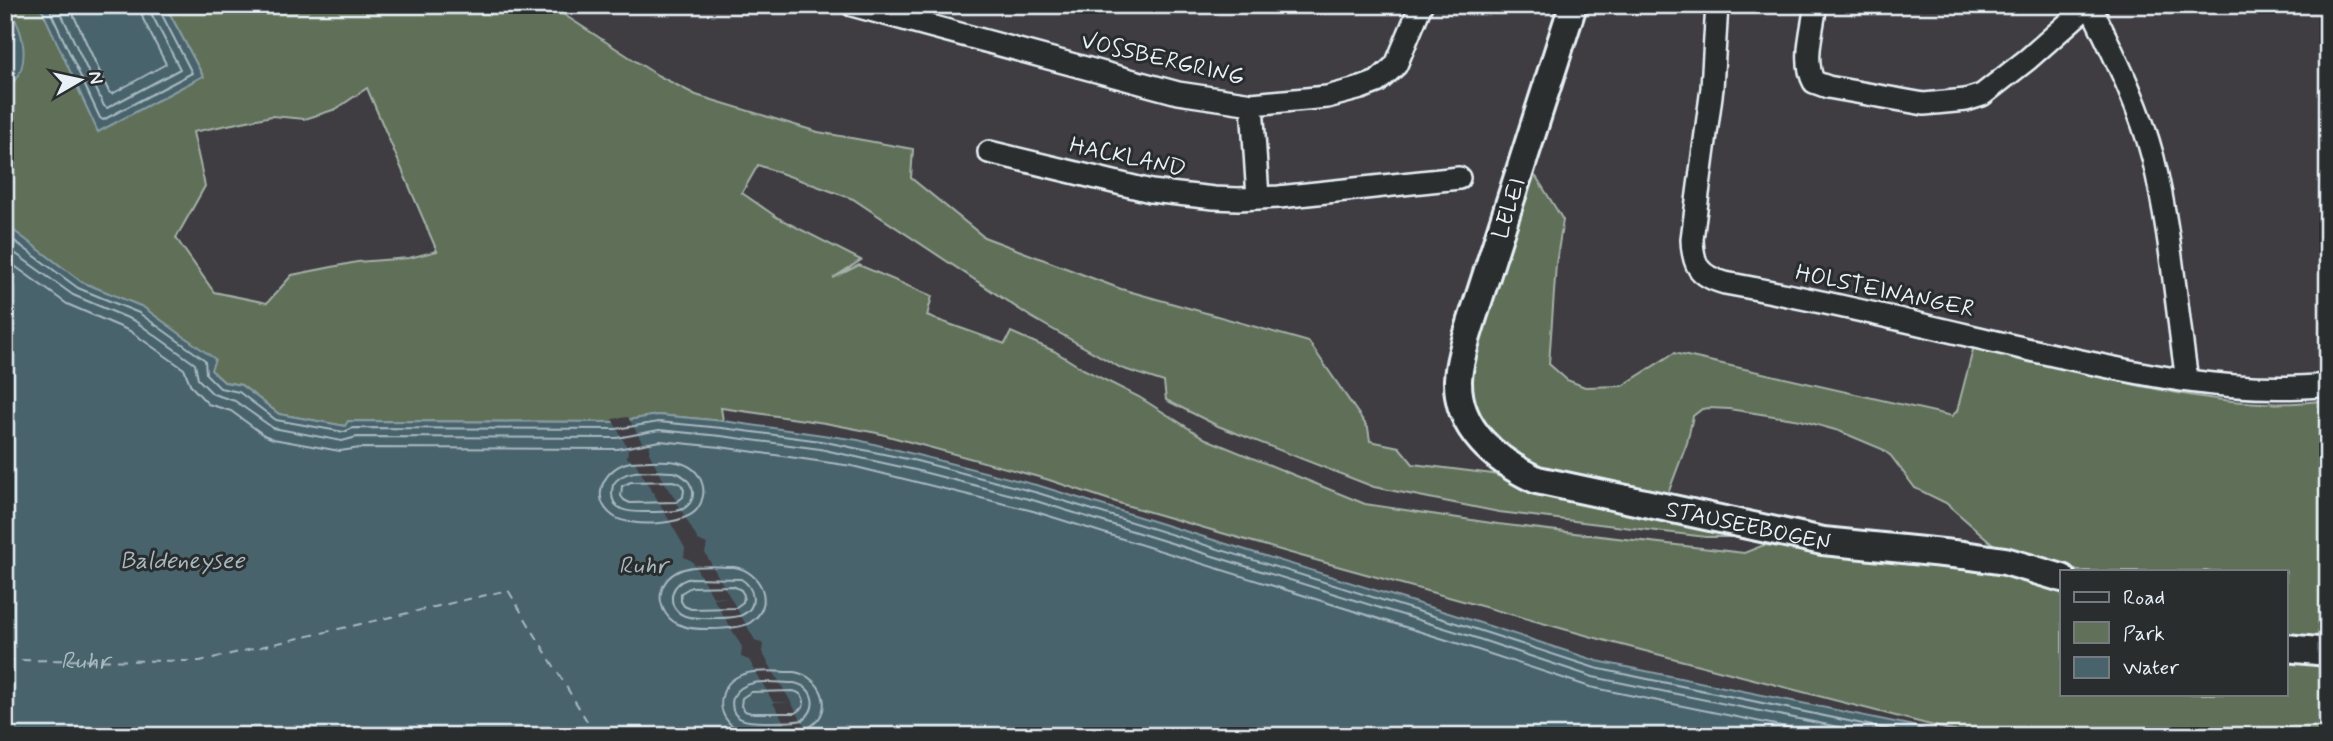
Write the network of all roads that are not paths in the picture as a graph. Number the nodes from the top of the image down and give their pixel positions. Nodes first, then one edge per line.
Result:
1 (852, 5) edge
2 (1422, 5) edge
3 (1573, 5) edge
4 (1717, 5) edge
5 (2089, 5) edge
6 (1815, 10) dead end
7 (1252, 104) junction
8 (989, 152) dead end
9 (1459, 178) dead end
10 (1258, 198) junction
11 (2187, 380) junction
12 (2328, 385) edge
13 (1464, 413) joint
14 (2060, 577) edge
15 (2288, 648) edge
16 (2328, 652) edge

1 - 7 street, VOSSBERGRING
2 - 7 street, VOSSBERGRING
3 - 13 street, LELEI
4 - 11 street, HOLSTEINANGER
5 - 6 street
5 - 11 street
7 - 10 street
8 - 10 street, HACKLAND
9 - 10 street, HACKLAND
11 - 12 street, HOLSTEINANGER
13 - 14 street, STAUSEEBOGEN
15 - 16 street

